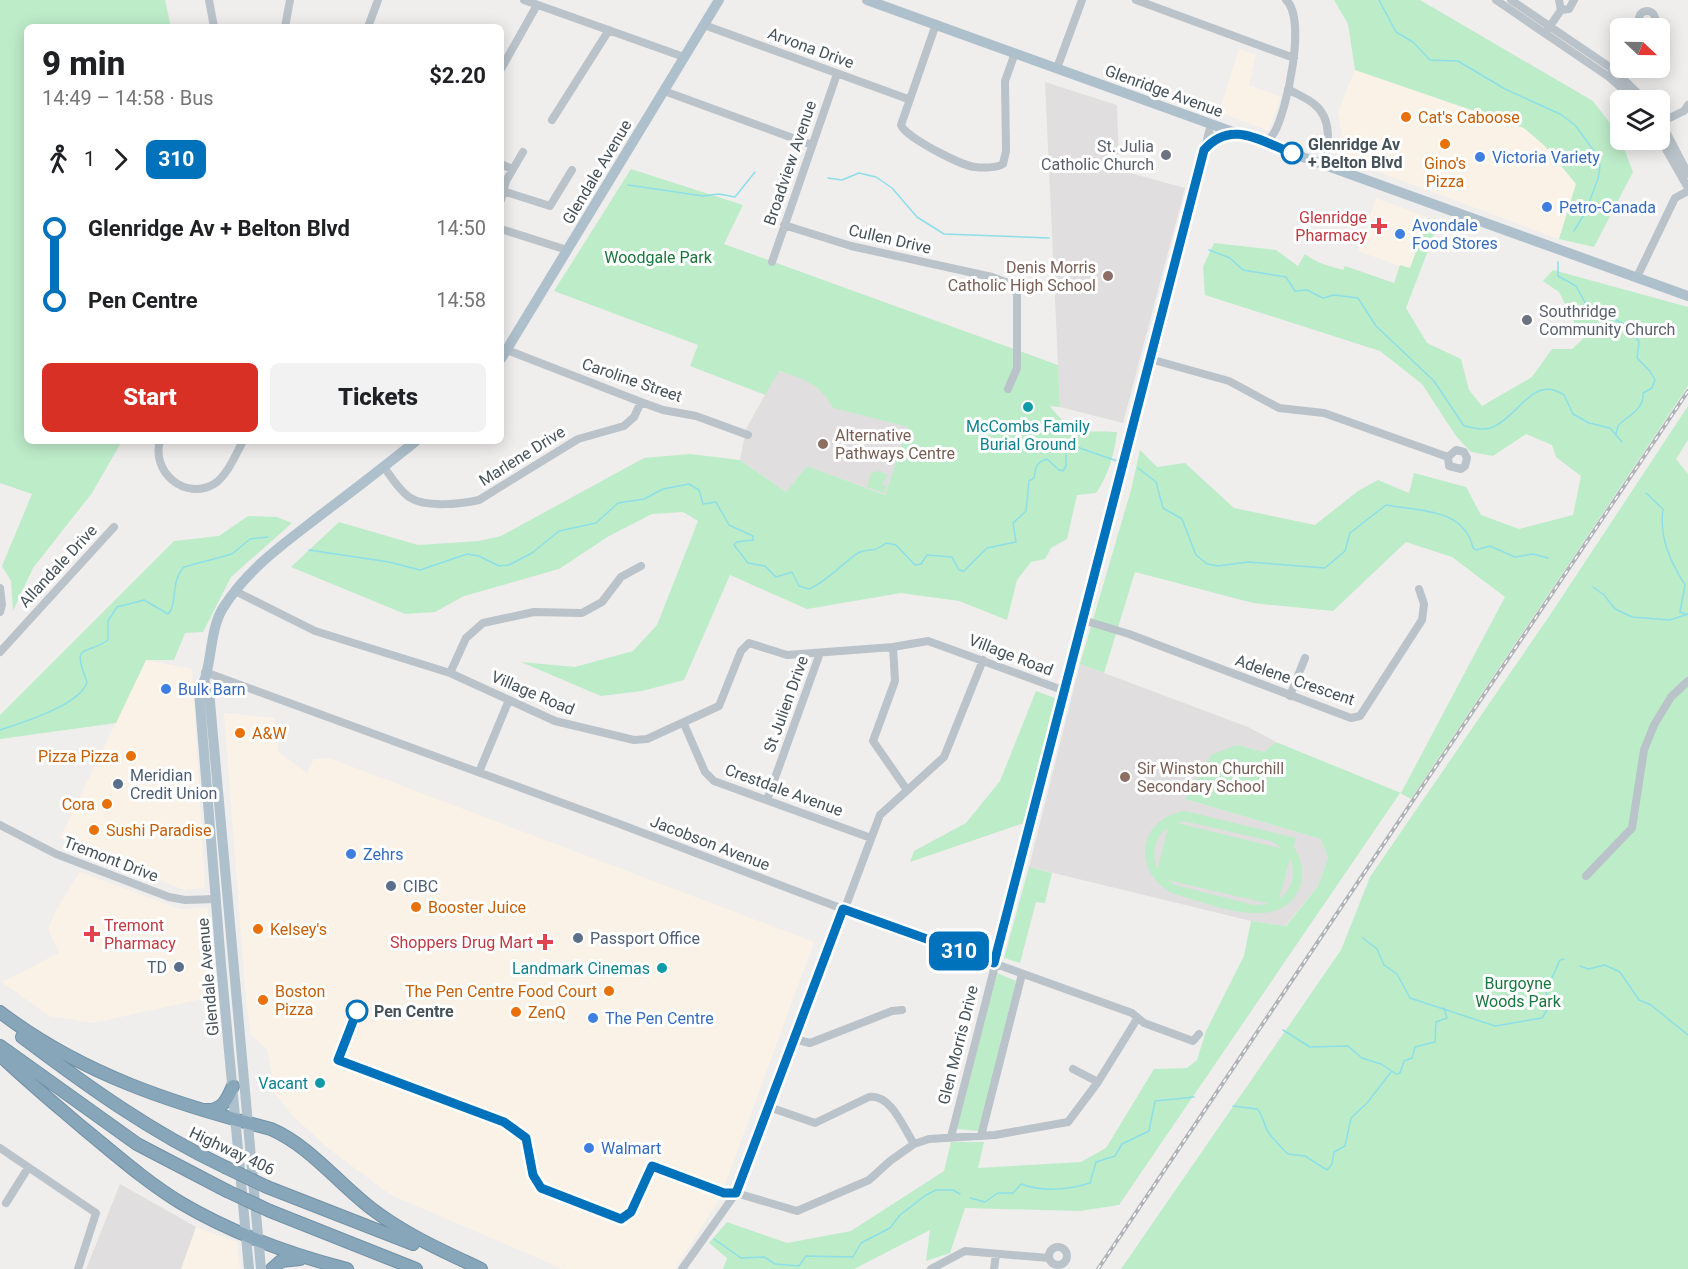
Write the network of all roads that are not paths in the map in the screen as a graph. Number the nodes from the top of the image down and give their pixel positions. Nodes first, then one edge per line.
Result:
1 (209, 0) edge
2 (290, 0) edge
3 (378, 0) edge
4 (524, 0) edge
5 (719, 0) edge
6 (867, 0) edge
7 (1082, 0) edge
8 (1136, 0) edge
9 (1286, 0) edge
10 (1496, 0) edge
11 (1512, 0) edge
12 (1558, 0) edge
13 (1574, 0) edge
14 (537, 5) junction
15 (1561, 10) junction
16 (213, 24) edge
17 (286, 24) edge
18 (370, 24) edge
19 (936, 24) junction
20 (704, 25) junction
21 (609, 30) junction
22 (1548, 30) junction
23 (1015, 53) junction
24 (684, 57) junction
25 (1294, 58) junction
26 (504, 64) edge
27 (1057, 68) junction
28 (1610, 72) edge
29 (837, 74) junction
30 (1615, 78) edge
31 (1617, 78) edge
32 (1288, 89) junction
33 (1626, 90) edge
34 (1632, 90) edge
35 (664, 91) junction
36 (908, 99) junction
37 (1688, 105) edge
38 (1670, 117) edge
39 (552, 120) dead end
40 (1211, 124) junction
41 (1235, 132) junction
42 (1670, 140) edge
43 (1264, 142) junction
44 (812, 145) junction
45 (1204, 150) junction
46 (1666, 150) edge
47 (523, 152) dead end
48 (1322, 164) junction
49 (504, 165) edge
50 (512, 169) junction
51 (572, 170) dead end
52 (1688, 174) edge
53 (504, 190) edge
54 (1688, 190) edge
55 (504, 195) edge
56 (784, 225) junction
57 (504, 230) edge
58 (567, 250) junction
59 (772, 262) dead end
60 (1637, 277) junction
61 (1688, 296) edge
62 (504, 355) edge
63 (1150, 358) junction
64 (1008, 389) dead end
65 (641, 402) junction
66 (748, 435) dead end
67 (159, 444) edge
68 (241, 444) edge
69 (412, 444) edge
70 (1448, 457) dead end
71 (384, 467) junction
72 (114, 527) dead end
73 (641, 566) dead end
74 (0, 588) edge
75 (1419, 589) dead end
76 (235, 591) junction
77 (0, 612) edge
78 (1083, 620) junction
79 (893, 647) junction
80 (0, 652) edge
81 (820, 653) junction
82 (1305, 658) dead end
83 (983, 660) junction
84 (450, 673) junction
85 (205, 678) junction
86 (1688, 681) edge
87 (1065, 691) junction
88 (1290, 696) junction
89 (509, 700) junction
90 (684, 724) junction
91 (479, 772) junction
92 (907, 790) junction
93 (767, 800) junction
94 (0, 825) edge
95 (871, 838) junction
96 (1586, 876) dead end
97 (222, 900) junction
98 (843, 909) junction
99 (994, 963) junction
100 (1022, 974) junction
101 (902, 1010) dead end
102 (0, 1012) edge
103 (0, 1018) edge
104 (1137, 1019) junction
105 (1198, 1034) dead end
106 (794, 1039) junction
107 (0, 1046) edge
108 (0, 1055) edge
109 (1073, 1070) dead end
110 (1098, 1082) junction
111 (233, 1086) junction
112 (769, 1107) junction
113 (202, 1110) junction
114 (242, 1121) junction
115 (981, 1136) junction
116 (951, 1137) junction
117 (914, 1144) junction
118 (0, 1148) edge
119 (28, 1168) junction
120 (736, 1193) junction
121 (6, 1203) dead end
122 (252, 1237) junction
123 (996, 1254) junction
124 (1048, 1258) dead end
125 (327, 1264) junction
126 (78, 1269) edge
127 (249, 1269) edge
128 (261, 1269) edge
129 (272, 1269) edge
130 (347, 1269) edge
131 (416, 1269) edge
132 (476, 1269) edge
133 (481, 1269) edge
134 (682, 1269) edge
135 (931, 1269) edge
136 (994, 1269) edge

1 - 16 street
2 - 17 street
3 - 18 street
4 - 14 street
5 - 20 main road, Glendale Avenue
6 - 19 main road, Glenridge Avenue
7 - 27 street
8 - 25 street
9 - 25 street
10 - 22 street
11 - 22 street
12 - 15 street
13 - 15 street
14 - 21 street
14 - 26 street
15 - 22 street
19 - 23 main road, Glenridge Avenue
19 - 36 street
20 - 24 main road, Glendale Avenue
20 - 29 street, Arvona Drive
21 - 24 street
21 - 39 street
22 - 28 street
23 - 27 main road, Glenridge Avenue
23 - 36 street
24 - 35 main road, Glendale Avenue
25 - 32 street
27 - 40 main road, Glenridge Avenue
29 - 36 street, Arvona Drive
29 - 44 street, Broadview Avenue
30 - 33 street
31 - 34 street
32 - 43 street
32 - 48 street
35 - 44 street
35 - 58 main road, Glendale Avenue
37 - 38 street
40 - 41 main road, Glenridge Avenue
40 - 45 street, Glen Morris Drive
41 - 43 main road, Glenridge Avenue
41 - 45 main road
42 - 52 street
43 - 48 main road, Glenridge Avenue
44 - 56 street, Broadview Avenue
45 - 63 street, Glen Morris Drive
46 - 54 street
47 - 50 street
48 - 60 main road, Glenridge Avenue
49 - 50 street
50 - 53 street
51 - 55 street
54 - 60 street
56 - 59 street, Broadview Avenue
56 - 64 street, Cullen Drive
57 - 58 street
58 - 62 main road, Glendale Avenue
60 - 61 main road, Glenridge Avenue
62 - 65 street, Caroline Street
63 - 70 street
63 - 78 street, Glen Morris Drive
65 - 66 street, Caroline Street
65 - 71 street, Marlene Drive
67 - 68 street
69 - 71 main road, Glendale Avenue
71 - 76 main road, Glendale Avenue
72 - 80 street, Allandale Drive
73 - 84 street
74 - 77 street
75 - 88 street, Adelene Crescent
76 - 84 street, Village Road
76 - 85 main road, Glendale Avenue
78 - 87 street, Glen Morris Drive
78 - 88 street, Adelene Crescent
79 - 81 street, Village Road
79 - 83 street, Village Road
79 - 92 street
81 - 90 street, Village Road
81 - 93 street, St Julien Drive
82 - 88 street
83 - 87 street, Village Road
83 - 92 street
84 - 89 street, Village Road
85 - 91 street, Jacobson Avenue
85 - 97 main road, Glendale Avenue
86 - 96 street
87 - 99 street, Glen Morris Drive
89 - 90 street, Village Road
89 - 91 street
90 - 93 street, Crestdale Avenue
91 - 98 street, Jacobson Avenue
92 - 95 street
93 - 95 street, Crestdale Avenue
94 - 97 street, Tremont Drive
95 - 98 street
97 - 111 main road, Glendale Avenue
97 - 114 main road, Glendale Avenue
98 - 99 street, Jacobson Avenue
98 - 106 street
99 - 100 street, Jacobson Avenue
99 - 116 street, Glen Morris Drive
100 - 104 street, Jacobson Avenue
100 - 115 street
101 - 106 street
102 - 113 highway
103 - 132 highway, Highway 406, bridge
104 - 105 street, Jacobson Avenue
104 - 110 street
106 - 112 street
107 - 131 highway, bridge
108 - 122 highway
109 - 110 street
110 - 115 street
111 - 113 highway
111 - 114 main road, Glendale Avenue
112 - 117 street
112 - 120 street
113 - 114 highway
114 - 122 main road, Glendale Avenue
114 - 133 highway
115 - 116 street
116 - 117 street
117 - 120 street
118 - 119 street
119 - 121 street
119 - 126 street
120 - 134 street
122 - 125 highway
122 - 127 main road, Glendale Avenue
122 - 128 main road, Glendale Avenue
123 - 124 street
123 - 135 street
123 - 136 street
125 - 129 highway
125 - 130 highway

